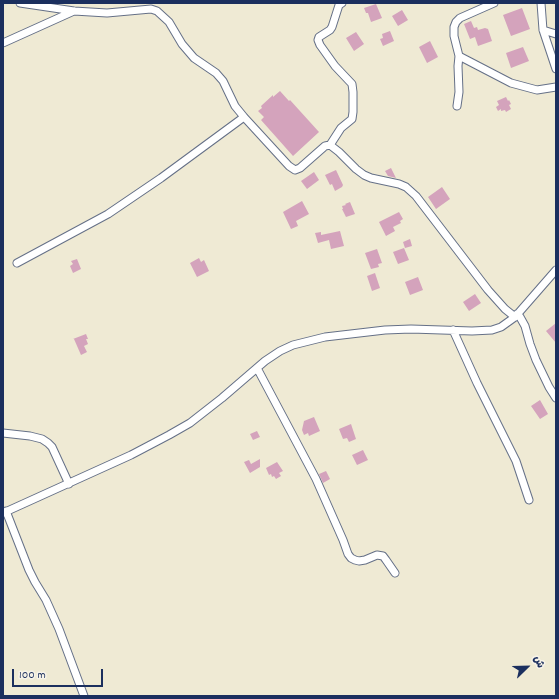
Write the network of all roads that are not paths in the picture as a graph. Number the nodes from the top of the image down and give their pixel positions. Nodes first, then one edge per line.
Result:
1 (20, 3) edge
2 (156, 3) edge
3 (342, 3) edge
4 (494, 3) edge
5 (541, 3) edge
6 (151, 10) junction
7 (74, 11) junction
8 (543, 30) junction
9 (556, 34) edge
10 (3, 43) edge
11 (459, 56) junction
12 (556, 69) edge
13 (556, 87) edge
14 (457, 106) dead end
15 (244, 117) junction
16 (330, 145) junction
17 (17, 263) dead end
18 (556, 270) edge
19 (516, 315) junction
20 (453, 330) junction
21 (257, 368) junction
22 (556, 398) edge
23 (3, 433) edge
24 (69, 484) junction
25 (529, 500) dead end
26 (4, 512) edge
27 (395, 573) dead end
28 (84, 696) edge

1 - 7 street
2 - 6 street
3 - 16 street
4 - 11 street
5 - 8 street
6 - 7 street
6 - 15 street
7 - 10 street
8 - 9 street
8 - 12 street
11 - 13 street
11 - 14 street
15 - 16 street
15 - 17 street
16 - 19 street
18 - 19 street
19 - 20 street
19 - 22 street
20 - 21 street
20 - 25 street
21 - 24 street
21 - 27 street
23 - 24 street
24 - 26 street
26 - 28 street

